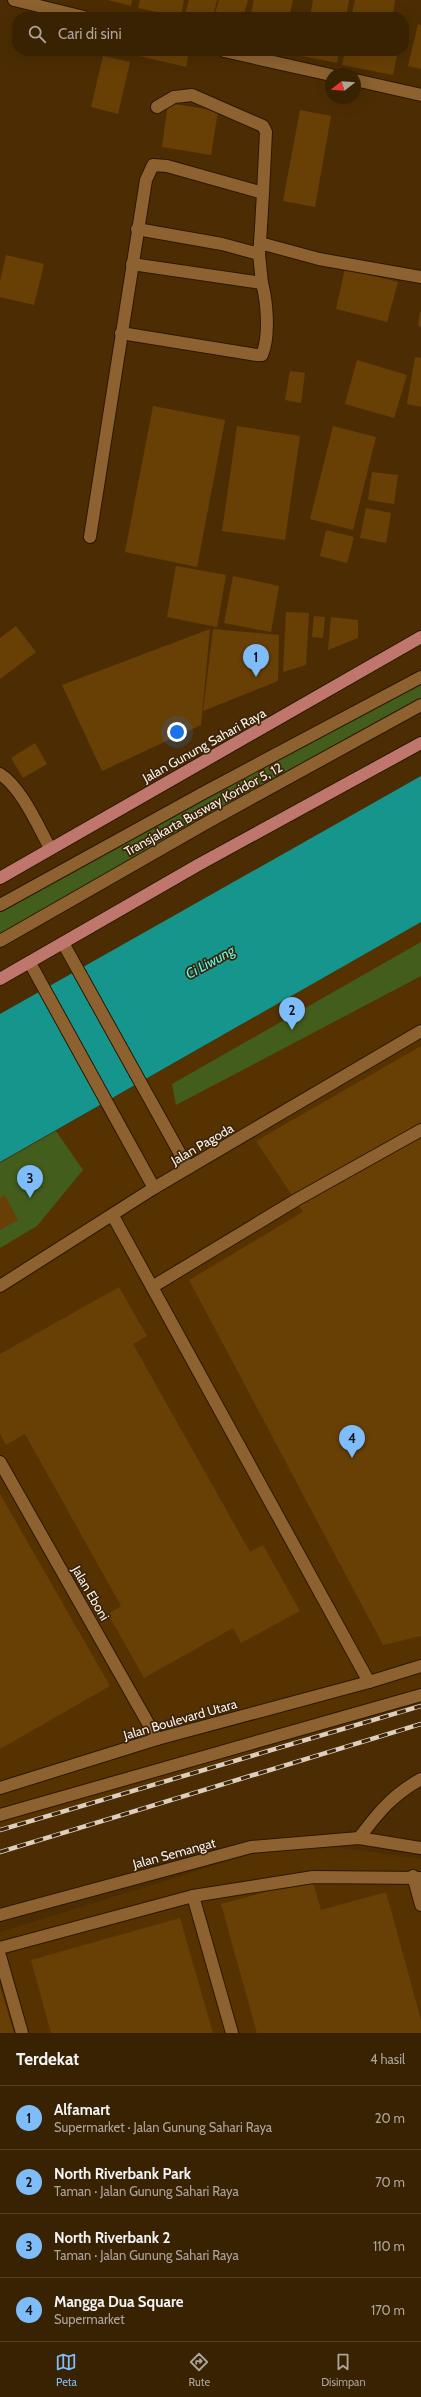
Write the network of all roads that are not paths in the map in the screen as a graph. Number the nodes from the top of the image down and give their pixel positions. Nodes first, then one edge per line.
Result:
1 (14, 0) edge
2 (63, 12) edge
3 (246, 56) edge
4 (325, 74) edge
5 (361, 81) edge
6 (421, 95) edge
7 (157, 107) dead end
8 (263, 194) junction
9 (137, 229) junction
10 (259, 248) junction
11 (132, 264) junction
12 (421, 277) edge
13 (262, 283) junction
14 (121, 333) junction
15 (90, 537) dead end
16 (421, 638) edge
17 (421, 677) edge
18 (421, 705) edge
19 (421, 743) edge
20 (0, 774) edge
21 (50, 848) junction
22 (0, 878) edge
23 (0, 905) edge
24 (0, 941) edge
25 (63, 943) junction
26 (30, 963) junction
27 (0, 979) edge
28 (421, 1031) edge
29 (421, 1130) edge
30 (188, 1168) junction
31 (154, 1188) junction
32 (113, 1216) junction
33 (0, 1286) edge
34 (152, 1287) junction
35 (0, 1462) edge
36 (421, 1666) edge
37 (369, 1682) junction
38 (421, 1694) edge
39 (157, 1738) junction
40 (421, 1779) edge
41 (0, 1788) edge
42 (0, 1815) edge
43 (359, 1838) junction
44 (421, 1848) edge
45 (417, 1877) edge
46 (192, 1896) junction
47 (421, 1905) edge
48 (0, 1915) edge
49 (0, 1948) edge
50 (0, 1956) edge
51 (22, 2033) edge
52 (232, 2033) edge

1 - 2 street
3 - 4 street
5 - 6 street
7 - 8 street
8 - 9 street
8 - 10 street
9 - 10 street
9 - 11 street
10 - 12 street
10 - 13 street
11 - 13 street
11 - 14 street
13 - 14 street
14 - 15 street
16 - 21 main road, Jalan Gunung Sahari Raya
17 - 23 street, Transjakarta Busway Koridor 5, 12
18 - 24 street, Transjakarta Busway Koridor 5, 12
19 - 25 main road
20 - 21 street
21 - 22 main road, Jalan Gunung Sahari Raya
25 - 26 main road
25 - 30 street
26 - 27 main road
26 - 31 street
28 - 30 street, Jalan Pagoda
29 - 34 street
30 - 31 street, Jalan Pagoda
31 - 32 street, Jalan Pagoda
32 - 33 street, Jalan Pagoda
32 - 34 street
34 - 37 street
35 - 39 street, Jalan Eboni
36 - 37 street, Jalan Boulevard Utara
37 - 39 street, Jalan Boulevard Utara
38 - 42 street
39 - 41 street, Jalan Boulevard Utara
40 - 43 street
43 - 44 street, Jalan Semangat
43 - 48 street, Jalan Semangat
45 - 46 street
45 - 47 street
46 - 49 street
46 - 52 street
50 - 51 street

